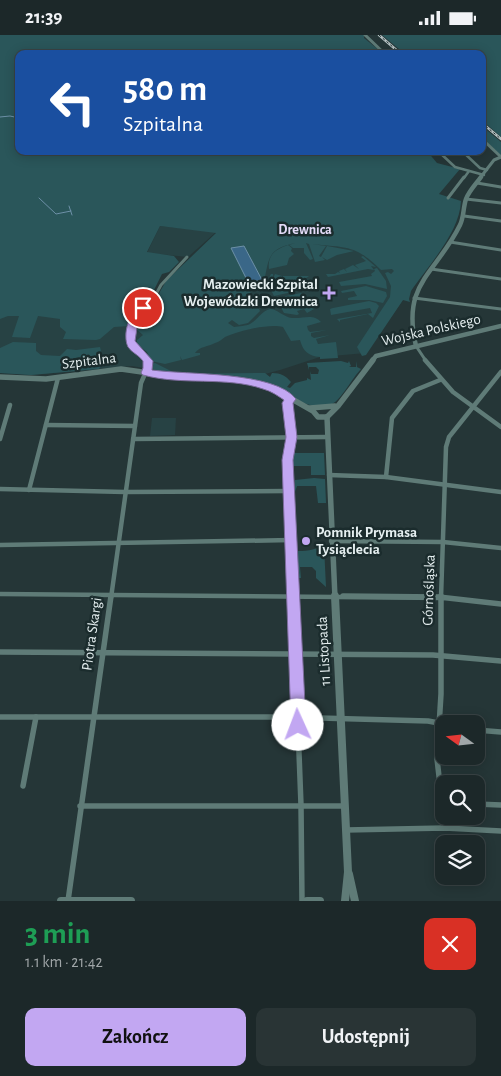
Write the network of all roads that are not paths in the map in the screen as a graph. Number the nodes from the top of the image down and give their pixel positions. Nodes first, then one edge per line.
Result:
1 (365, 35) edge
2 (380, 50) edge
3 (486, 143) edge
4 (442, 155) edge
5 (466, 155) edge
6 (501, 157) edge
7 (469, 171) junction
8 (485, 173) junction
9 (477, 183) junction
10 (501, 187) edge
11 (448, 198) dead end
12 (466, 199) junction
13 (501, 203) edge
14 (464, 216) junction
15 (501, 221) edge
16 (450, 242) junction
17 (501, 250) edge
18 (187, 257) dead end
19 (431, 269) junction
20 (501, 279) edge
21 (414, 298) junction
22 (501, 309) edge
23 (501, 326) edge
24 (416, 346) junction
25 (501, 371) edge
26 (146, 373) junction
27 (0, 377) edge
28 (58, 378) junction
29 (440, 380) junction
30 (293, 400) junction
31 (10, 405) dead end
32 (472, 408) junction
33 (317, 411) junction
34 (326, 414) junction
35 (46, 425) junction
36 (135, 426) junction
37 (501, 427) edge
38 (292, 437) junction
39 (326, 437) junction
40 (0, 439) edge
41 (133, 439) junction
42 (329, 475) junction
43 (386, 477) junction
44 (445, 484) junction
45 (0, 489) edge
46 (30, 490) junction
47 (289, 491) junction
48 (125, 492) junction
49 (501, 492) edge
50 (291, 540) junction
51 (332, 541) junction
52 (118, 542) junction
53 (443, 542) junction
54 (0, 545) edge
55 (501, 548) edge
56 (0, 594) edge
57 (110, 595) junction
58 (294, 595) junction
59 (334, 596) junction
60 (442, 597) junction
61 (501, 604) edge
62 (0, 652) edge
63 (102, 652) junction
64 (296, 653) junction
65 (337, 654) junction
66 (440, 655) junction
67 (501, 661) edge
68 (441, 715) edge
69 (0, 717) edge
70 (36, 717) junction
71 (93, 717) junction
72 (298, 718) junction
73 (341, 720) junction
74 (435, 723) edge
75 (485, 731) edge
76 (501, 733) edge
77 (23, 785) dead end
78 (485, 804) edge
79 (301, 805) junction
80 (501, 805) edge
81 (80, 806) junction
82 (345, 806) junction
83 (445, 825) edge
84 (445, 828) junction
85 (346, 830) junction
86 (501, 831) edge
87 (348, 873) junction
88 (61, 901) edge
89 (68, 901) edge
90 (131, 901) edge
91 (302, 901) edge
92 (307, 901) edge
93 (320, 901) edge
94 (345, 901) edge
95 (355, 901) edge

1 - 2 street
3 - 6 street
4 - 7 street
5 - 8 street
6 - 8 street
7 - 8 street
7 - 11 street
8 - 9 street
9 - 10 street
9 - 12 street
12 - 13 street
12 - 14 street
14 - 15 street
14 - 16 street
16 - 17 street
16 - 19 street
18 - 26 street
19 - 20 street
19 - 21 street
21 - 22 street
21 - 24 street
23 - 24 street, Wojska Polskiego
24 - 29 street
24 - 34 street, Wojska Polskiego
25 - 32 street, Górnośląska
26 - 28 street, Szpitalna
26 - 30 street, Szpitalna
26 - 36 street, Piotra Skargi
27 - 28 street, Szpitalna
28 - 35 street
29 - 32 street
29 - 43 street
30 - 33 street, Szpitalna
30 - 38 street
31 - 40 street
32 - 37 street
32 - 44 street, Górnośląska
33 - 34 street, Szpitalna
33 - 34 street
34 - 39 street, 11 Listopada
35 - 36 street
35 - 46 street
36 - 41 street, Piotra Skargi
38 - 39 street
38 - 41 street
38 - 47 street
39 - 42 street, 11 Listopada
41 - 48 street, Piotra Skargi
42 - 43 street
42 - 51 street, 11 Listopada
43 - 44 street
44 - 49 street
44 - 53 street, Górnośląska
45 - 46 street
46 - 48 street
47 - 48 street
47 - 50 street
48 - 52 street, Piotra Skargi
50 - 52 street
50 - 58 street
51 - 53 street
51 - 59 street, 11 Listopada
52 - 54 street
52 - 57 street, Piotra Skargi
53 - 55 street
53 - 60 street, Górnośląska
56 - 57 street
57 - 58 street
57 - 63 street, Piotra Skargi
58 - 59 street
58 - 64 street
59 - 60 street
59 - 65 street, 11 Listopada
60 - 61 street
60 - 66 street, Górnośląska
62 - 63 street
63 - 64 street
63 - 71 street, Piotra Skargi
64 - 65 street
64 - 72 street
65 - 66 street
65 - 73 street, 11 Listopada
66 - 67 street
66 - 68 street, Górnośląska
69 - 70 street
70 - 71 street
70 - 77 street
71 - 72 street
71 - 81 street, Piotra Skargi
72 - 73 street
72 - 79 street
73 - 74 street
73 - 82 street, 11 Listopada
75 - 76 street
78 - 80 street
79 - 81 street
79 - 82 street
79 - 91 street
81 - 89 street, Piotra Skargi
82 - 85 street, 11 Listopada
83 - 84 street, Górnośląska
84 - 85 street
84 - 86 street
85 - 87 street, 11 Listopada
87 - 94 street, 11 Listopada
87 - 95 street, 11 Listopada
88 - 89 street
89 - 90 street
92 - 93 street
94 - 95 street

